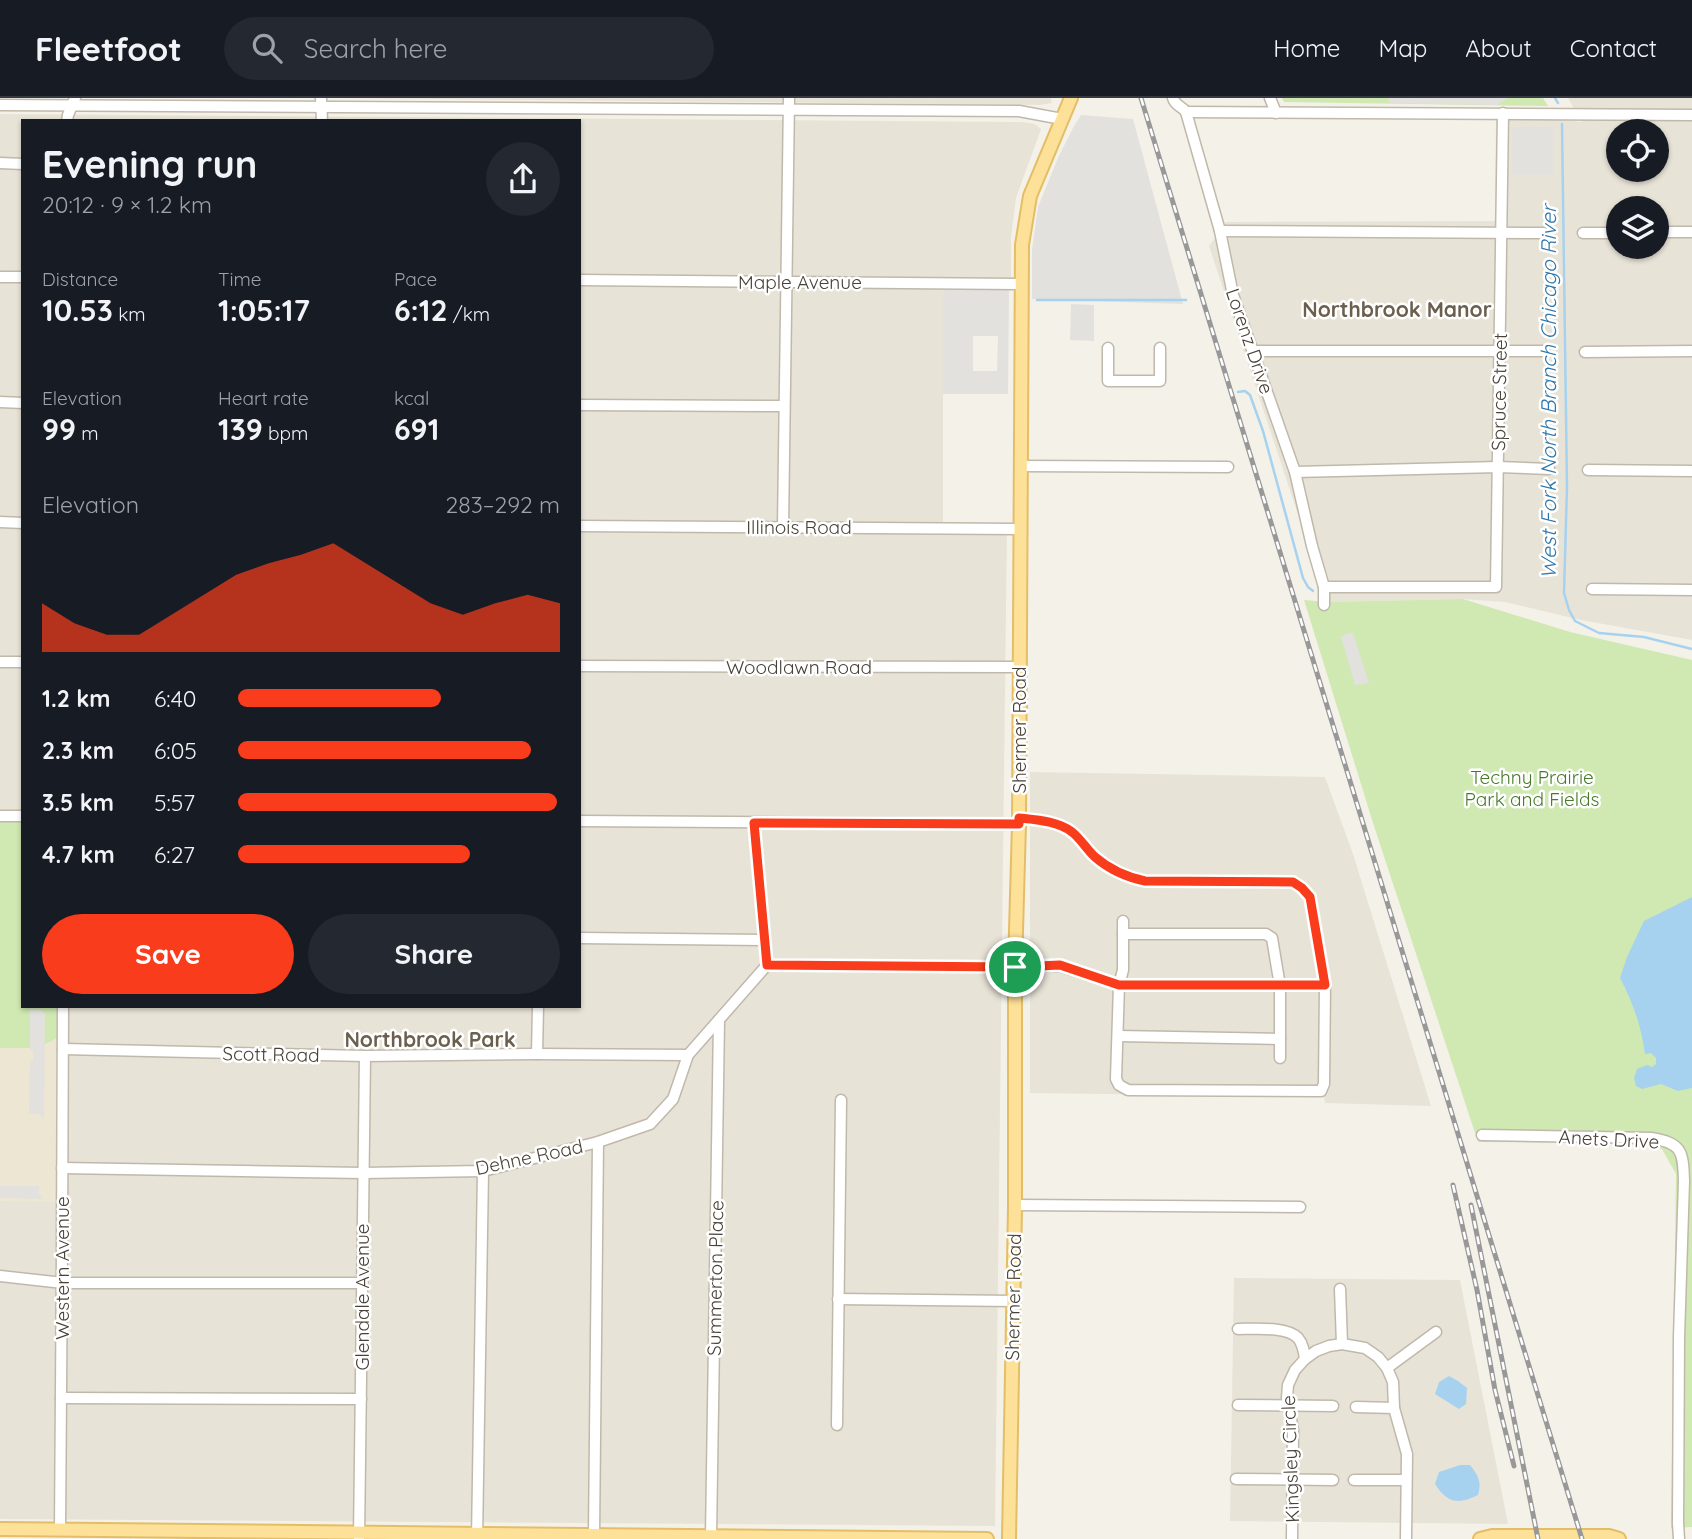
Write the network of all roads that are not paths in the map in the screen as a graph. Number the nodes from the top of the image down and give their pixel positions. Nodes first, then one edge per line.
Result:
1 (789, 98) edge
2 (1071, 98) edge
3 (1173, 98) edge
4 (1270, 98) edge
5 (73, 102) edge
6 (322, 103) edge
7 (557, 103) edge
8 (0, 105) edge
9 (789, 110) junction
10 (1186, 112) junction
11 (1276, 113) junction
12 (1503, 113) junction
13 (1692, 115) edge
14 (68, 119) edge
15 (1062, 119) junction
16 (0, 163) edge
17 (21, 164) edge
18 (1220, 231) junction
19 (1501, 232) junction
20 (1669, 232) edge
21 (1692, 232) edge
22 (1544, 233) dead end
23 (1583, 233) dead end
24 (1606, 233) edge
25 (0, 276) edge
26 (21, 277) edge
27 (581, 280) edge
28 (786, 282) junction
29 (1021, 284) junction
30 (1108, 348) dead end
31 (1160, 348) dead end
32 (1253, 351) junction
33 (1500, 351) junction
34 (1544, 351) dead end
35 (1692, 351) edge
36 (1584, 352) dead end
37 (0, 402) edge
38 (21, 402) edge
39 (581, 405) edge
40 (784, 406) junction
41 (1020, 466) junction
42 (1228, 467) dead end
43 (1498, 467) junction
44 (1549, 469) dead end
45 (1588, 470) dead end
46 (1692, 471) edge
47 (1295, 472) junction
48 (0, 522) edge
49 (21, 523) edge
50 (581, 526) edge
51 (783, 527) junction
52 (1020, 529) junction
53 (1324, 587) junction
54 (1592, 589) dead end
55 (1692, 590) edge
56 (1324, 605) dead end
57 (0, 662) edge
58 (21, 662) edge
59 (581, 666) edge
60 (1020, 667) junction
61 (0, 816) edge
62 (21, 816) edge
63 (581, 821) edge
64 (1019, 821) junction
65 (754, 823) junction
66 (1123, 921) dead end
67 (1123, 934) junction
68 (581, 938) edge
69 (764, 940) junction
70 (767, 965) junction
71 (1015, 967) junction
72 (1119, 985) junction
73 (1325, 985) junction
74 (1280, 986) junction
75 (63, 1008) edge
76 (538, 1008) edge
77 (719, 1020) junction
78 (1118, 1036) junction
79 (1280, 1039) junction
80 (63, 1049) junction
81 (537, 1054) junction
82 (688, 1055) junction
83 (365, 1056) junction
84 (1280, 1058) dead end
85 (841, 1100) dead end
86 (1482, 1135) dead end
87 (598, 1142) junction
88 (62, 1168) junction
89 (482, 1171) junction
90 (363, 1174) junction
91 (1015, 1205) junction
92 (1300, 1207) dead end
93 (0, 1276) edge
94 (63, 1283) junction
95 (361, 1283) junction
96 (1340, 1289) dead end
97 (838, 1298) junction
98 (1014, 1301) junction
99 (1238, 1329) dead end
100 (1436, 1332) dead end
101 (1342, 1343) junction
102 (1305, 1359) junction
103 (1387, 1368) junction
104 (61, 1398) junction
105 (361, 1399) junction
106 (1237, 1405) dead end
107 (1288, 1405) junction
108 (1333, 1406) dead end
109 (1356, 1407) dead end
110 (1394, 1408) junction
111 (837, 1425) dead end
112 (1236, 1479) dead end
113 (1293, 1480) junction
114 (1334, 1480) dead end
115 (1354, 1480) dead end
116 (1406, 1480) junction
117 (0, 1529) edge
118 (60, 1530) junction
119 (135, 1535) edge
120 (290, 1535) edge
121 (594, 1535) junction
122 (360, 1536) edge
123 (477, 1536) edge
124 (711, 1536) junction
125 (771, 1538) edge
126 (987, 1539) edge
127 (1009, 1539) edge
128 (1292, 1539) edge
129 (1406, 1539) edge
130 (1480, 1539) edge
131 (1619, 1539) edge
132 (1679, 1539) edge

1 - 9 street
2 - 15 main road, Shermer Road
3 - 10 street, Lorenz Drive
4 - 11 street
5 - 6 street
5 - 8 street
5 - 14 street
6 - 7 street
7 - 9 street
9 - 15 street
9 - 28 street
10 - 11 street
10 - 18 street, Lorenz Drive
11 - 12 street
12 - 13 street
12 - 19 street, Spruce Street
15 - 29 main road, Shermer Road
16 - 17 street
18 - 19 street
18 - 32 street, Lorenz Drive
19 - 22 street
19 - 33 street, Spruce Street
20 - 21 street
23 - 24 street
25 - 26 street
27 - 28 street, Maple Avenue
28 - 29 street, Maple Avenue
28 - 40 street
29 - 41 main road, Shermer Road
30 - 31 street
32 - 33 street
32 - 47 street, Lorenz Drive
33 - 34 street
33 - 43 street, Spruce Street
35 - 36 street
37 - 38 street
39 - 40 street
40 - 51 street
41 - 42 street
41 - 52 main road, Shermer Road
43 - 44 street
43 - 47 street
43 - 53 street, Spruce Street
45 - 46 street
47 - 53 street, Lorenz Drive
48 - 49 street
50 - 51 street, Illinois Road
51 - 52 street, Illinois Road
52 - 60 main road, Shermer Road
53 - 56 street
54 - 55 street
57 - 58 street
59 - 60 street, Woodlawn Road
60 - 64 main road, Shermer Road
61 - 62 street
63 - 65 street
64 - 65 street
64 - 71 main road, Shermer Road
64 - 73 street
65 - 69 street
66 - 67 street
67 - 72 street
67 - 74 street
68 - 69 street
69 - 70 street
70 - 71 street
70 - 77 street, Dehne Road
71 - 72 street
71 - 91 main road, Shermer Road
72 - 74 street
72 - 78 street
73 - 74 street
73 - 78 street
74 - 79 street
75 - 80 street, Western Avenue
76 - 81 street
77 - 82 street, Dehne Road
77 - 124 street, Summerton Place
78 - 79 street
79 - 84 street
80 - 83 street, Scott Road
80 - 88 street, Western Avenue
81 - 82 street, Scott Road
81 - 83 street, Scott Road
82 - 87 street, Dehne Road
83 - 90 street, Glendale Avenue
85 - 97 street
86 - 132 street, Anets Drive
87 - 89 street, Dehne Road
87 - 121 street
88 - 90 street, Dehne Road
88 - 94 street, Western Avenue
89 - 90 street, Dehne Road
89 - 123 street
90 - 95 street, Glendale Avenue
91 - 92 street
91 - 98 main road, Shermer Road
93 - 94 street
94 - 95 street
94 - 104 street, Western Avenue
95 - 105 street, Glendale Avenue
96 - 101 street
97 - 98 street
97 - 111 street
98 - 127 main road, Shermer Road
99 - 102 street
100 - 103 street
101 - 102 street
101 - 103 street
102 - 107 street, Kingsley Circle
103 - 110 street
104 - 105 street
104 - 118 street, Western Avenue
105 - 122 street, Glendale Avenue
106 - 107 street
107 - 108 street
107 - 113 street, Kingsley Circle
109 - 110 street
110 - 116 street
112 - 113 street
113 - 114 street
113 - 128 street, Kingsley Circle
115 - 116 street
116 - 129 street
117 - 118 main road
118 - 119 main road
119 - 120 main road
120 - 122 main road
121 - 123 main road
121 - 124 main road
122 - 123 main road
124 - 125 main road
125 - 126 main road
130 - 131 main road

